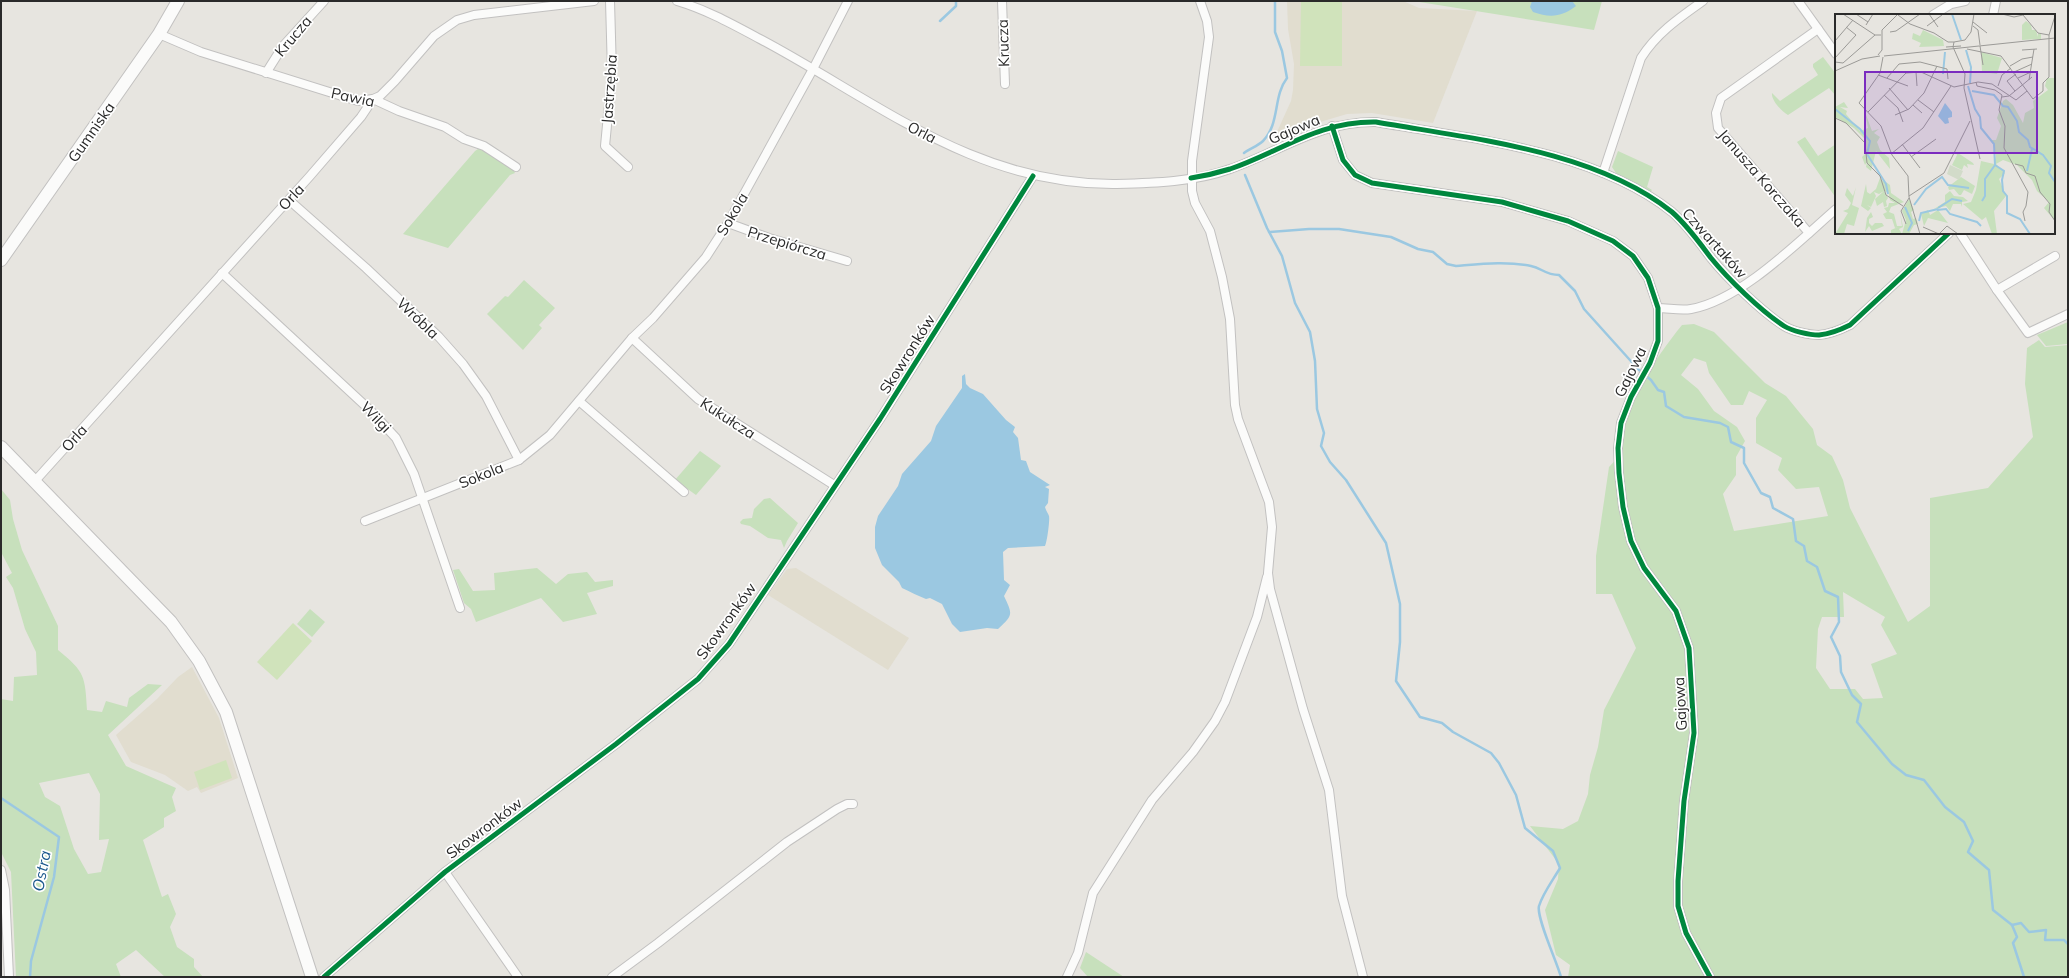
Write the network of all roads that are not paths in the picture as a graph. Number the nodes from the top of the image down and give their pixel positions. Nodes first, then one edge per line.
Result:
1 (178, 1) edge
2 (324, 1) edge
3 (594, 1) edge
4 (610, 1) edge
5 (677, 1) edge
6 (848, 1) edge
7 (1002, 1) edge
8 (1200, 1) edge
9 (1703, 1) edge
10 (1798, 1) edge
11 (1964, 1) edge
12 (1996, 1) edge
13 (1935, 14) edge
14 (1993, 14) edge
15 (1818, 29) junction
16 (159, 34) junction
17 (1835, 53) edge
18 (813, 69) junction
19 (266, 73) junction
20 (1005, 84) dead end
21 (373, 99) junction
22 (1332, 126) junction
23 (516, 167) dead end
24 (628, 167) dead end
25 (1602, 173) junction
26 (1033, 176) junction
27 (1191, 178) junction
28 (289, 200) junction
29 (1835, 210) edge
30 (728, 223) junction
31 (1809, 233) junction
32 (1948, 234) edge
33 (1961, 234) edge
34 (2055, 256) dead end
35 (1, 260) edge
36 (847, 261) dead end
37 (222, 273) junction
38 (1740, 289) junction
39 (1997, 290) junction
40 (1658, 308) junction
41 (2068, 314) edge
42 (632, 338) junction
43 (579, 401) junction
44 (1, 447) edge
45 (519, 460) junction
46 (35, 481) junction
47 (834, 485) junction
48 (684, 492) dead end
49 (422, 499) junction
50 (365, 521) dead end
51 (1268, 573) junction
52 (460, 608) dead end
53 (853, 804) dead end
54 (1, 870) edge
55 (445, 872) junction
56 (8, 977) edge
57 (312, 977) edge
58 (324, 977) edge
59 (518, 977) edge
60 (612, 977) edge
61 (1067, 977) edge
62 (1363, 977) edge
63 (1710, 977) edge

1 - 16 street, Gumniska
2 - 19 street, Krucza
3 - 21 street, Orla
4 - 24 street, Jastrzębia
5 - 18 street, Orla
6 - 18 street, Sokola
7 - 20 street, Krucza
8 - 27 street
9 - 25 street
10 - 15 street
11 - 13 street
12 - 14 street
15 - 17 street
15 - 31 street, Janusza Korczaka
16 - 19 street, Pawia
16 - 35 street, Gumniska
18 - 26 street, Orla
18 - 30 street, Sokola
19 - 21 street, Pawia
21 - 23 street, Pawia
21 - 28 street, Orla
22 - 25 street, Czwartaków
22 - 27 street, Gajowa
22 - 40 street, Gajowa
25 - 38 street, Czwartaków
26 - 27 street, Orla
26 - 47 street, Skowronków
27 - 51 street
28 - 37 street, Orla
28 - 45 street, Wróbla
29 - 31 street
30 - 36 street, Przepiórcza
30 - 42 street, Sokola
31 - 38 street
32 - 38 street, Czwartaków
33 - 39 street
34 - 39 street
37 - 46 street, Orla
37 - 49 street, Wilgi
38 - 40 street
39 - 41 street
40 - 63 street, Gajowa
42 - 43 street, Sokola
42 - 47 street, Kukułcza
43 - 45 street, Sokola
43 - 48 street
44 - 46 street
45 - 49 street, Sokola
46 - 57 street
47 - 55 street, Skowronków
49 - 50 street, Sokola
49 - 52 street, Wilgi
51 - 61 street
51 - 62 street
53 - 60 street
54 - 56 street
55 - 58 street, Skowronków
55 - 59 street, Skowronków

